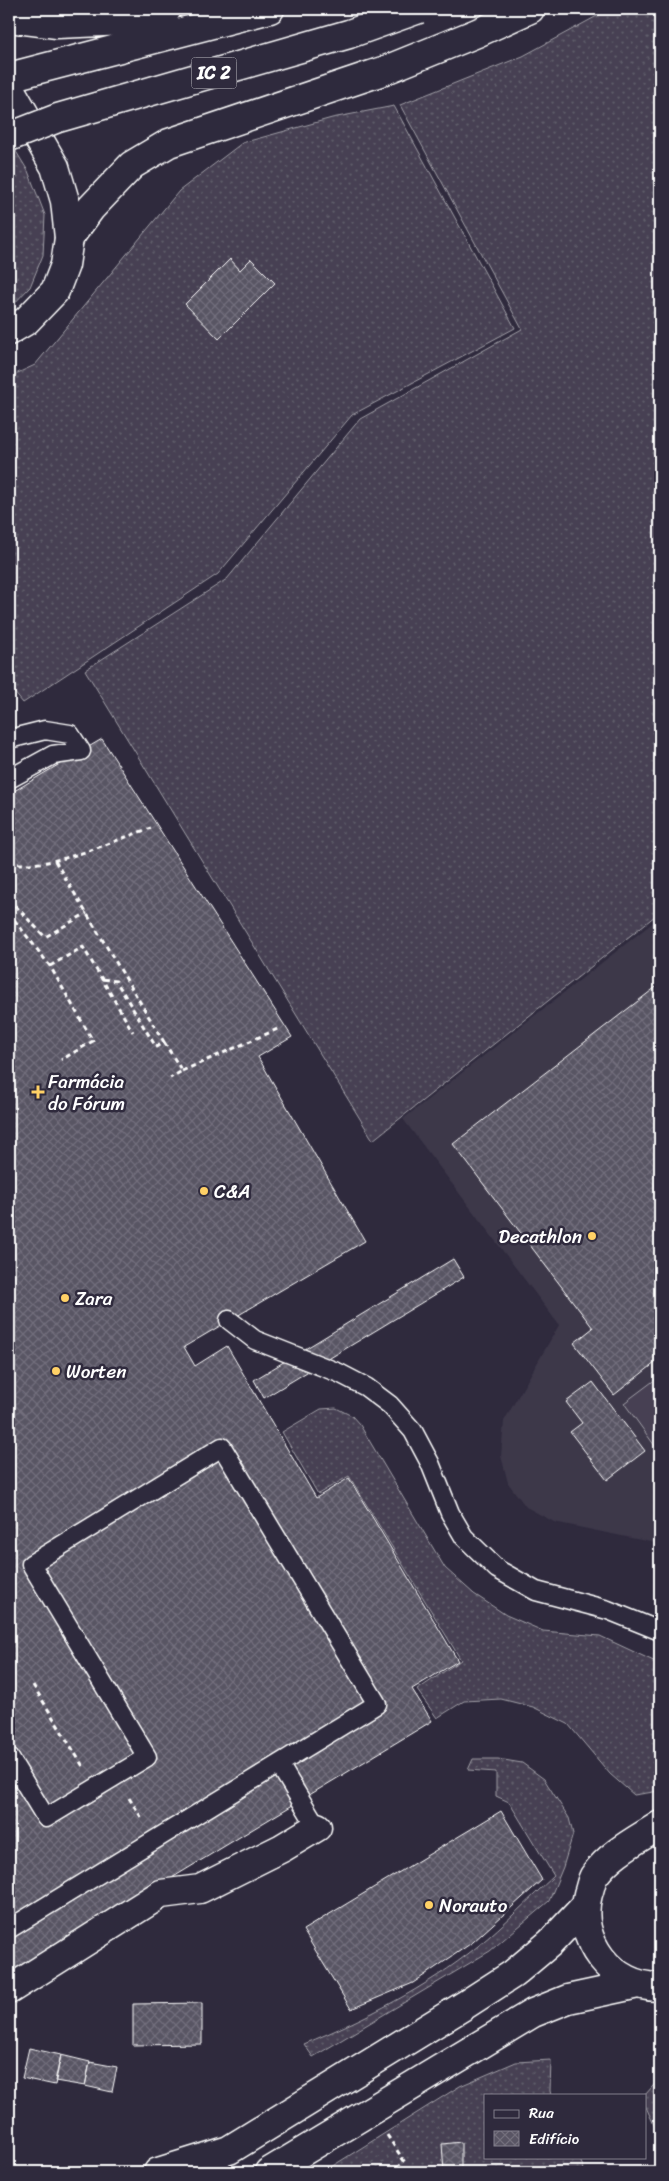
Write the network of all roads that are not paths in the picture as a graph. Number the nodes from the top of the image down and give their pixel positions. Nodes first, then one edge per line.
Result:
1 (167, 9) edge
2 (270, 9) edge
3 (419, 9) edge
4 (530, 9) edge
5 (9, 18) edge
6 (9, 77) edge
7 (9, 87) edge
8 (9, 137) edge
9 (69, 238) junction
10 (9, 331) edge
11 (16, 737) edge
12 (9, 752) edge
13 (9, 779) edge
14 (229, 1320) dead end
15 (660, 1631) edge
16 (9, 1757) edge
17 (279, 1764) junction
18 (660, 1826) edge
19 (317, 1827) joint
20 (585, 1906) junction
21 (9, 1929) edge
22 (649, 1986) edge
23 (9, 1990) edge
24 (158, 2172) edge
25 (269, 2172) edge

1 - 5 main road
2 - 6 main road, IC 2
3 - 8 main road, IC 2, bridge
4 - 9 main road
7 - 9 main road
9 - 10 main road
11 - 12 lane
11 - 13 lane
14 - 15 lane
16 - 17 lane
17 - 19 lane
17 - 21 lane
18 - 20 main road
19 - 23 main road
20 - 22 main road
20 - 24 main road
22 - 25 main road

